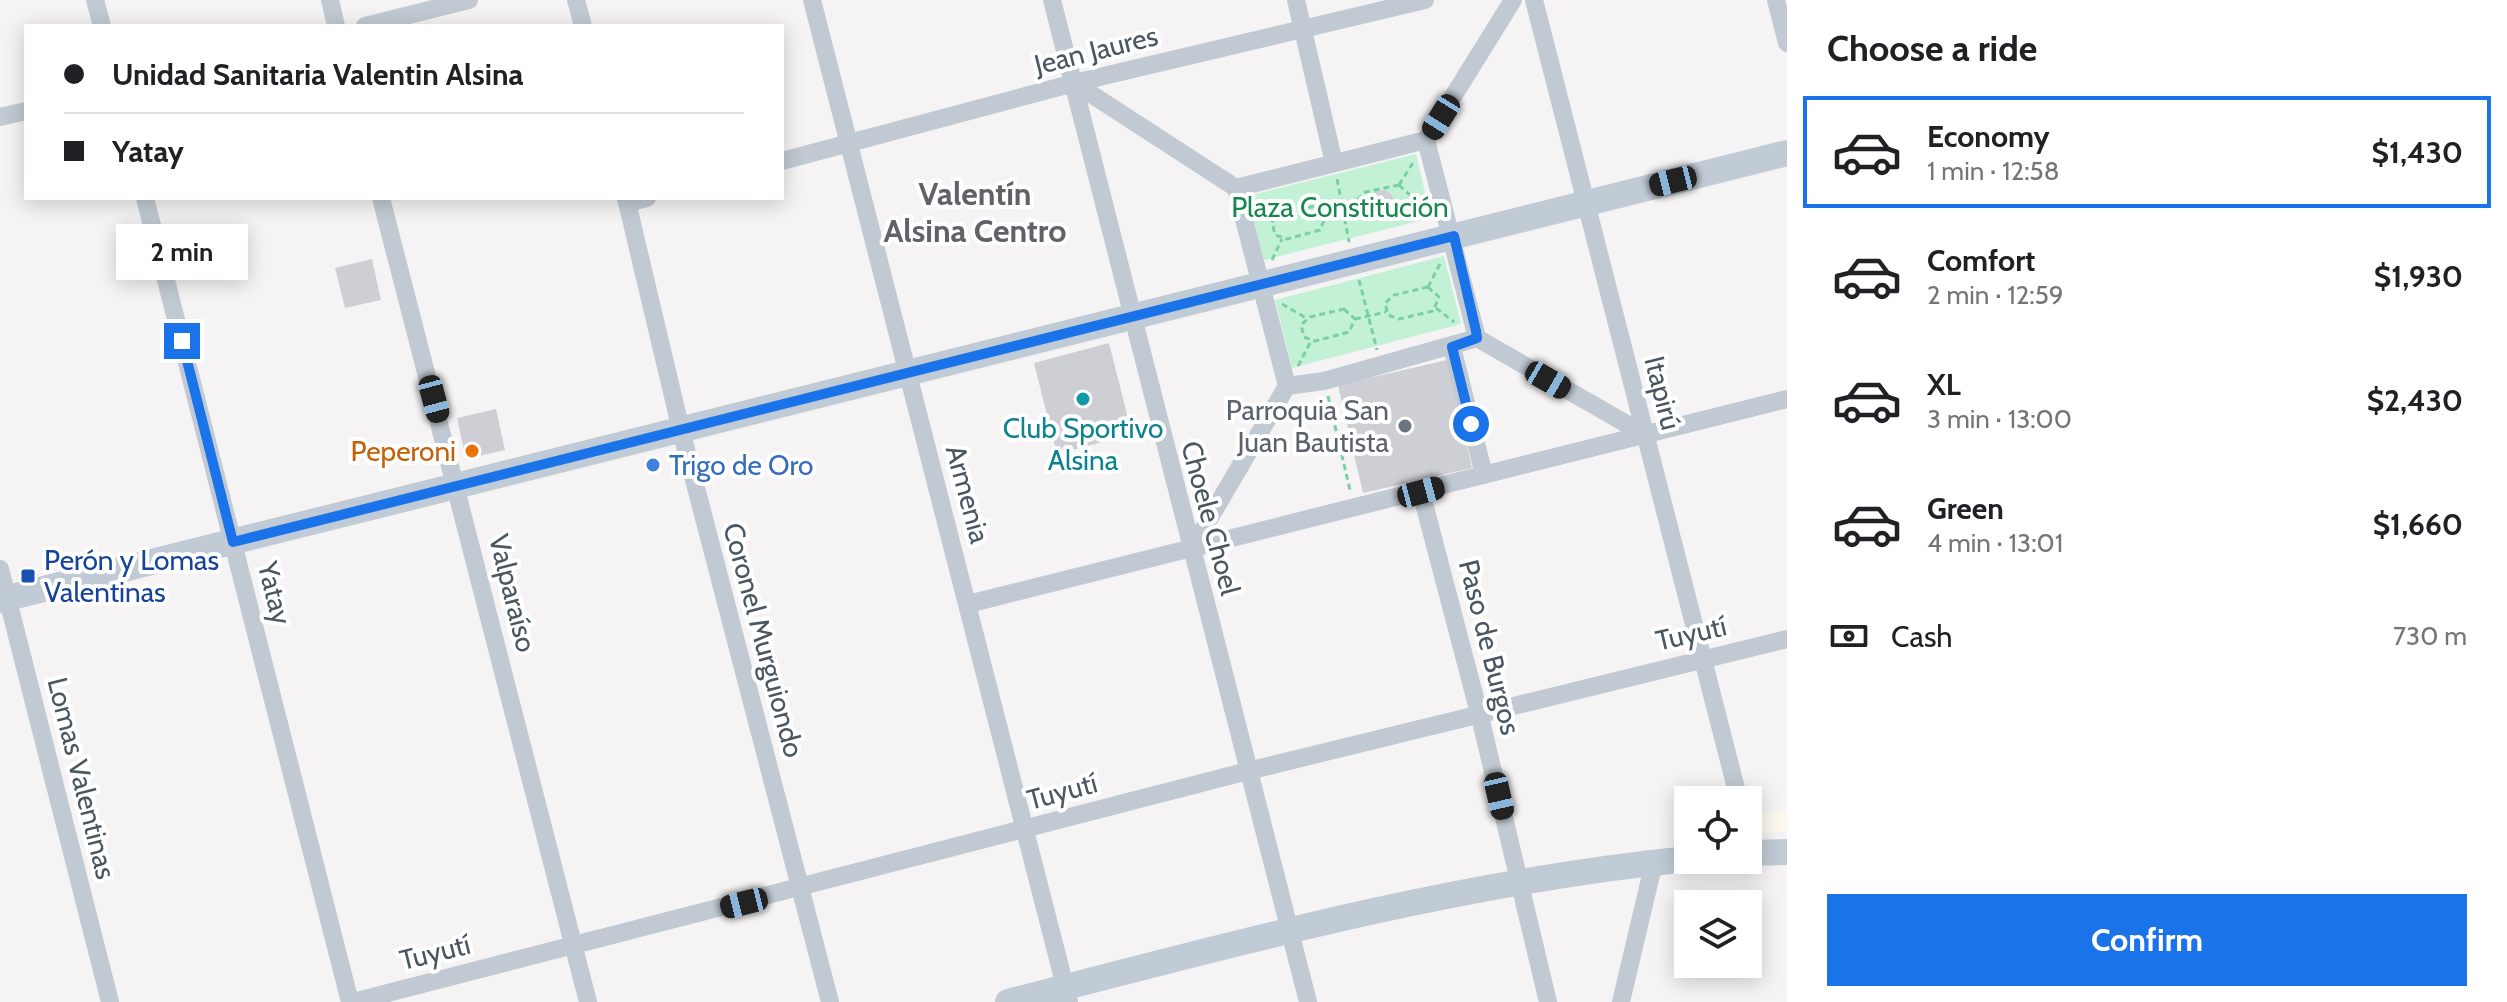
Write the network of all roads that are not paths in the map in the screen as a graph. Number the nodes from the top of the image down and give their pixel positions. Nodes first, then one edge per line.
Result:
1 (95, 0) edge
2 (330, 0) edge
3 (469, 0) edge
4 (576, 0) edge
5 (812, 0) edge
6 (1052, 0) edge
7 (1296, 0) edge
8 (1425, 0) edge
9 (1513, 0) edge
10 (1534, 0) edge
11 (1776, 0) edge
12 (101, 24) edge
13 (336, 24) edge
14 (373, 24) edge
15 (582, 24) edge
16 (1303, 29) junction
17 (1787, 43) edge
18 (1074, 83) junction
19 (24, 111) edge
20 (0, 117) edge
21 (1426, 140) junction
22 (850, 143) junction
23 (1787, 153) edge
24 (784, 160) edge
25 (1334, 163) junction
26 (1236, 188) junction
27 (146, 200) edge
28 (382, 200) edge
29 (627, 201) edge
30 (1588, 202) junction
31 (1454, 236) junction
32 (1260, 284) junction
33 (1131, 317) junction
34 (1477, 338) junction
35 (1452, 347) junction
36 (907, 371) junction
37 (1287, 386) junction
38 (1787, 399) edge
39 (681, 430) junction
40 (1644, 434) junction
41 (1484, 475) junction
42 (457, 486) junction
43 (1421, 492) junction
44 (233, 542) junction
45 (1191, 550) junction
46 (0, 569) edge
47 (4, 599) edge
48 (968, 604) junction
49 (1787, 639) edge
50 (1703, 659) junction
51 (1479, 713) junction
52 (1248, 771) junction
53 (1735, 786) edge
54 (1027, 829) junction
55 (1762, 851) edge
56 (1787, 852) edge
57 (1674, 860) edge
58 (1654, 862) junction
59 (1518, 880) junction
60 (800, 889) junction
61 (1290, 931) junction
62 (573, 946) junction
63 (1067, 994) edge
64 (110, 1002) edge
65 (352, 1002) edge
66 (588, 1002) edge
67 (830, 1002) edge
68 (1008, 1002) edge
69 (1308, 1002) edge
70 (1548, 1002) edge
71 (1621, 1002) edge

1 - 12 street
2 - 13 street
3 - 14 street
4 - 15 street
5 - 22 street, Armenia
6 - 18 street, Choele Choel
7 - 16 street
8 - 16 street, Jean Jaures
9 - 21 street
10 - 30 street, Itapirú
11 - 17 street
16 - 18 street, Jean Jaures
16 - 25 street
18 - 22 street, Jean Jaures
18 - 26 street
18 - 33 street, Choele Choel
19 - 20 street
21 - 25 street
21 - 31 street
22 - 24 street, Jean Jaures
22 - 36 street, Armenia
23 - 30 street
25 - 26 street
26 - 32 street
27 - 44 street, Yatay
28 - 42 street, Valparaíso
29 - 39 street, Coronel Murguiondo
30 - 31 street
30 - 40 street, Itapirú
31 - 32 street
31 - 34 street
32 - 33 street
32 - 37 street
33 - 36 street
33 - 45 street, Choele Choel
34 - 35 street
34 - 40 street
35 - 37 street
35 - 41 street
36 - 39 street
36 - 48 street, Armenia
37 - 45 street
38 - 40 street
39 - 42 street
39 - 60 street, Coronel Murguiondo
40 - 41 street
40 - 50 street, Itapirú
41 - 43 street
42 - 44 street
42 - 62 street, Valparaíso
43 - 45 street
43 - 51 street, Paso de Burgos
44 - 47 street
44 - 65 street, Yatay
45 - 48 street
45 - 52 street, Choele Choel
46 - 47 street, Lomas Valentinas
47 - 64 street, Lomas Valentinas
48 - 54 street, Armenia
49 - 50 street, Tuyutí
50 - 51 street, Tuyutí
50 - 53 street, Itapirú
51 - 52 street, Tuyutí
51 - 59 street, Paso de Burgos
52 - 54 street, Tuyutí
52 - 61 street, Choele Choel
54 - 60 street, Tuyutí
54 - 63 street, Armenia
55 - 56 street
57 - 58 street
58 - 59 street
58 - 71 street
59 - 61 street
59 - 70 street, Paso de Burgos
60 - 62 street, Tuyutí
60 - 67 street, Coronel Murguiondo
61 - 63 street
61 - 69 street, Choele Choel
62 - 65 street, Tuyutí
62 - 66 street, Valparaíso
63 - 68 street

